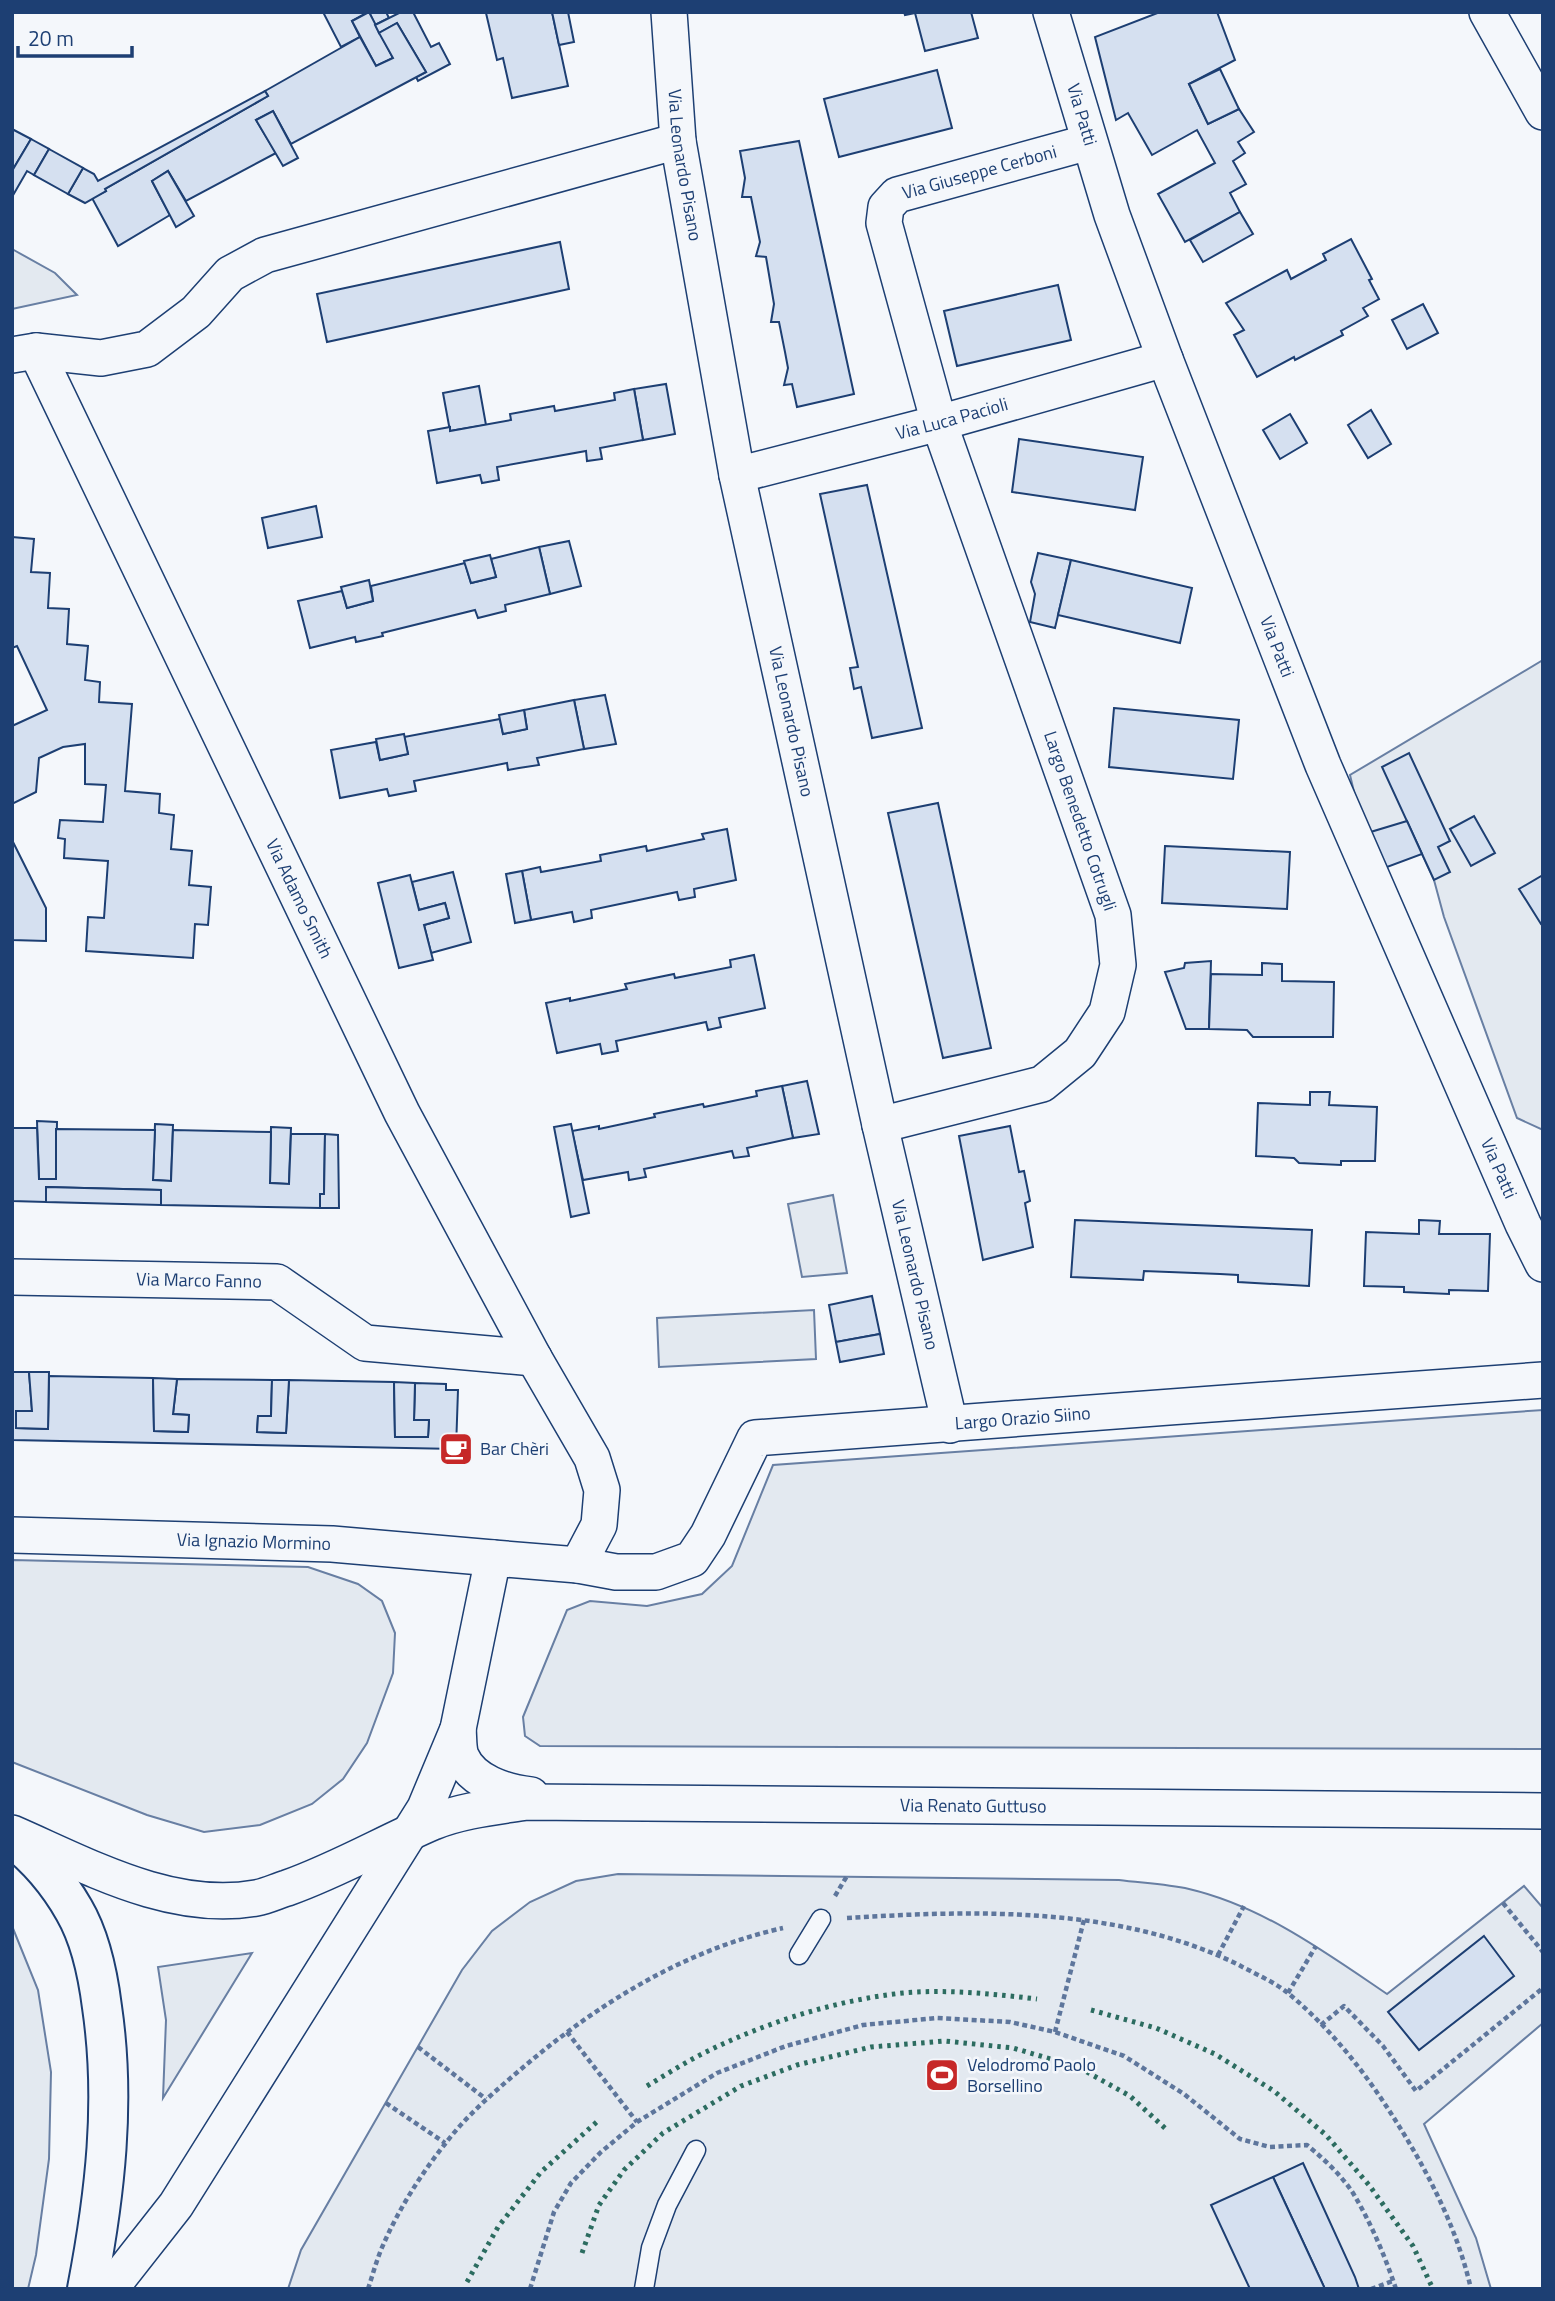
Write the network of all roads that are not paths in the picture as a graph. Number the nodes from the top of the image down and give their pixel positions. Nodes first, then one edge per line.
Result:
1 (669, 12) edge
2 (1051, 12) edge
3 (1487, 12) edge
4 (1543, 112) edge
5 (678, 141) junction
6 (1089, 142) junction
7 (24, 353) edge
8 (1165, 359) junction
9 (939, 423) junction
10 (737, 475) junction
11 (880, 1125) junction
12 (1543, 1264) edge
13 (12, 1277) edge
14 (534, 1358) junction
15 (1543, 1380) edge
16 (950, 1425) junction
17 (12, 1535) edge
18 (493, 1558) junction
19 (578, 1565) junction
20 (458, 1729) junction
21 (582, 1801) junction
22 (1543, 1811) edge
23 (410, 1832) junction
24 (12, 1835) edge
25 (821, 1919) road end
26 (799, 1955) dead end
27 (696, 2150) dead end
28 (87, 2289) edge
29 (110, 2289) edge
30 (644, 2289) edge

1 - 5 street, Via Leonardo Pisano
2 - 6 street, Via Patti
3 - 4 street
5 - 7 street
5 - 10 street, Via Leonardo Pisano
6 - 8 street, Via Patti
6 - 9 street, Via Giuseppe Cerboni
7 - 14 street, Via Adamo Smith
8 - 9 street, Via Luca Pacioli
8 - 12 street, Via Patti
9 - 10 street, Via Luca Pacioli
9 - 11 street, Largo Benedetto Cotrugli
10 - 11 street, Via Leonardo Pisano
11 - 16 street, Via Leonardo Pisano
13 - 14 street, Via Marco Fanno
14 - 19 street, Via Adamo Smith
15 - 16 street, Largo Orazio Siino
16 - 19 street, Largo Orazio Siino
17 - 18 street, Via Ignazio Mormino
18 - 19 street, Via Ignazio Mormino
18 - 20 street
20 - 21 street
20 - 23 street
21 - 22 street, Via Renato Guttuso
21 - 23 street, Via Renato Guttuso
23 - 24 street, Via Renato Guttuso
23 - 29 street
24 - 28 street
25 - 26 lane
27 - 30 lane

